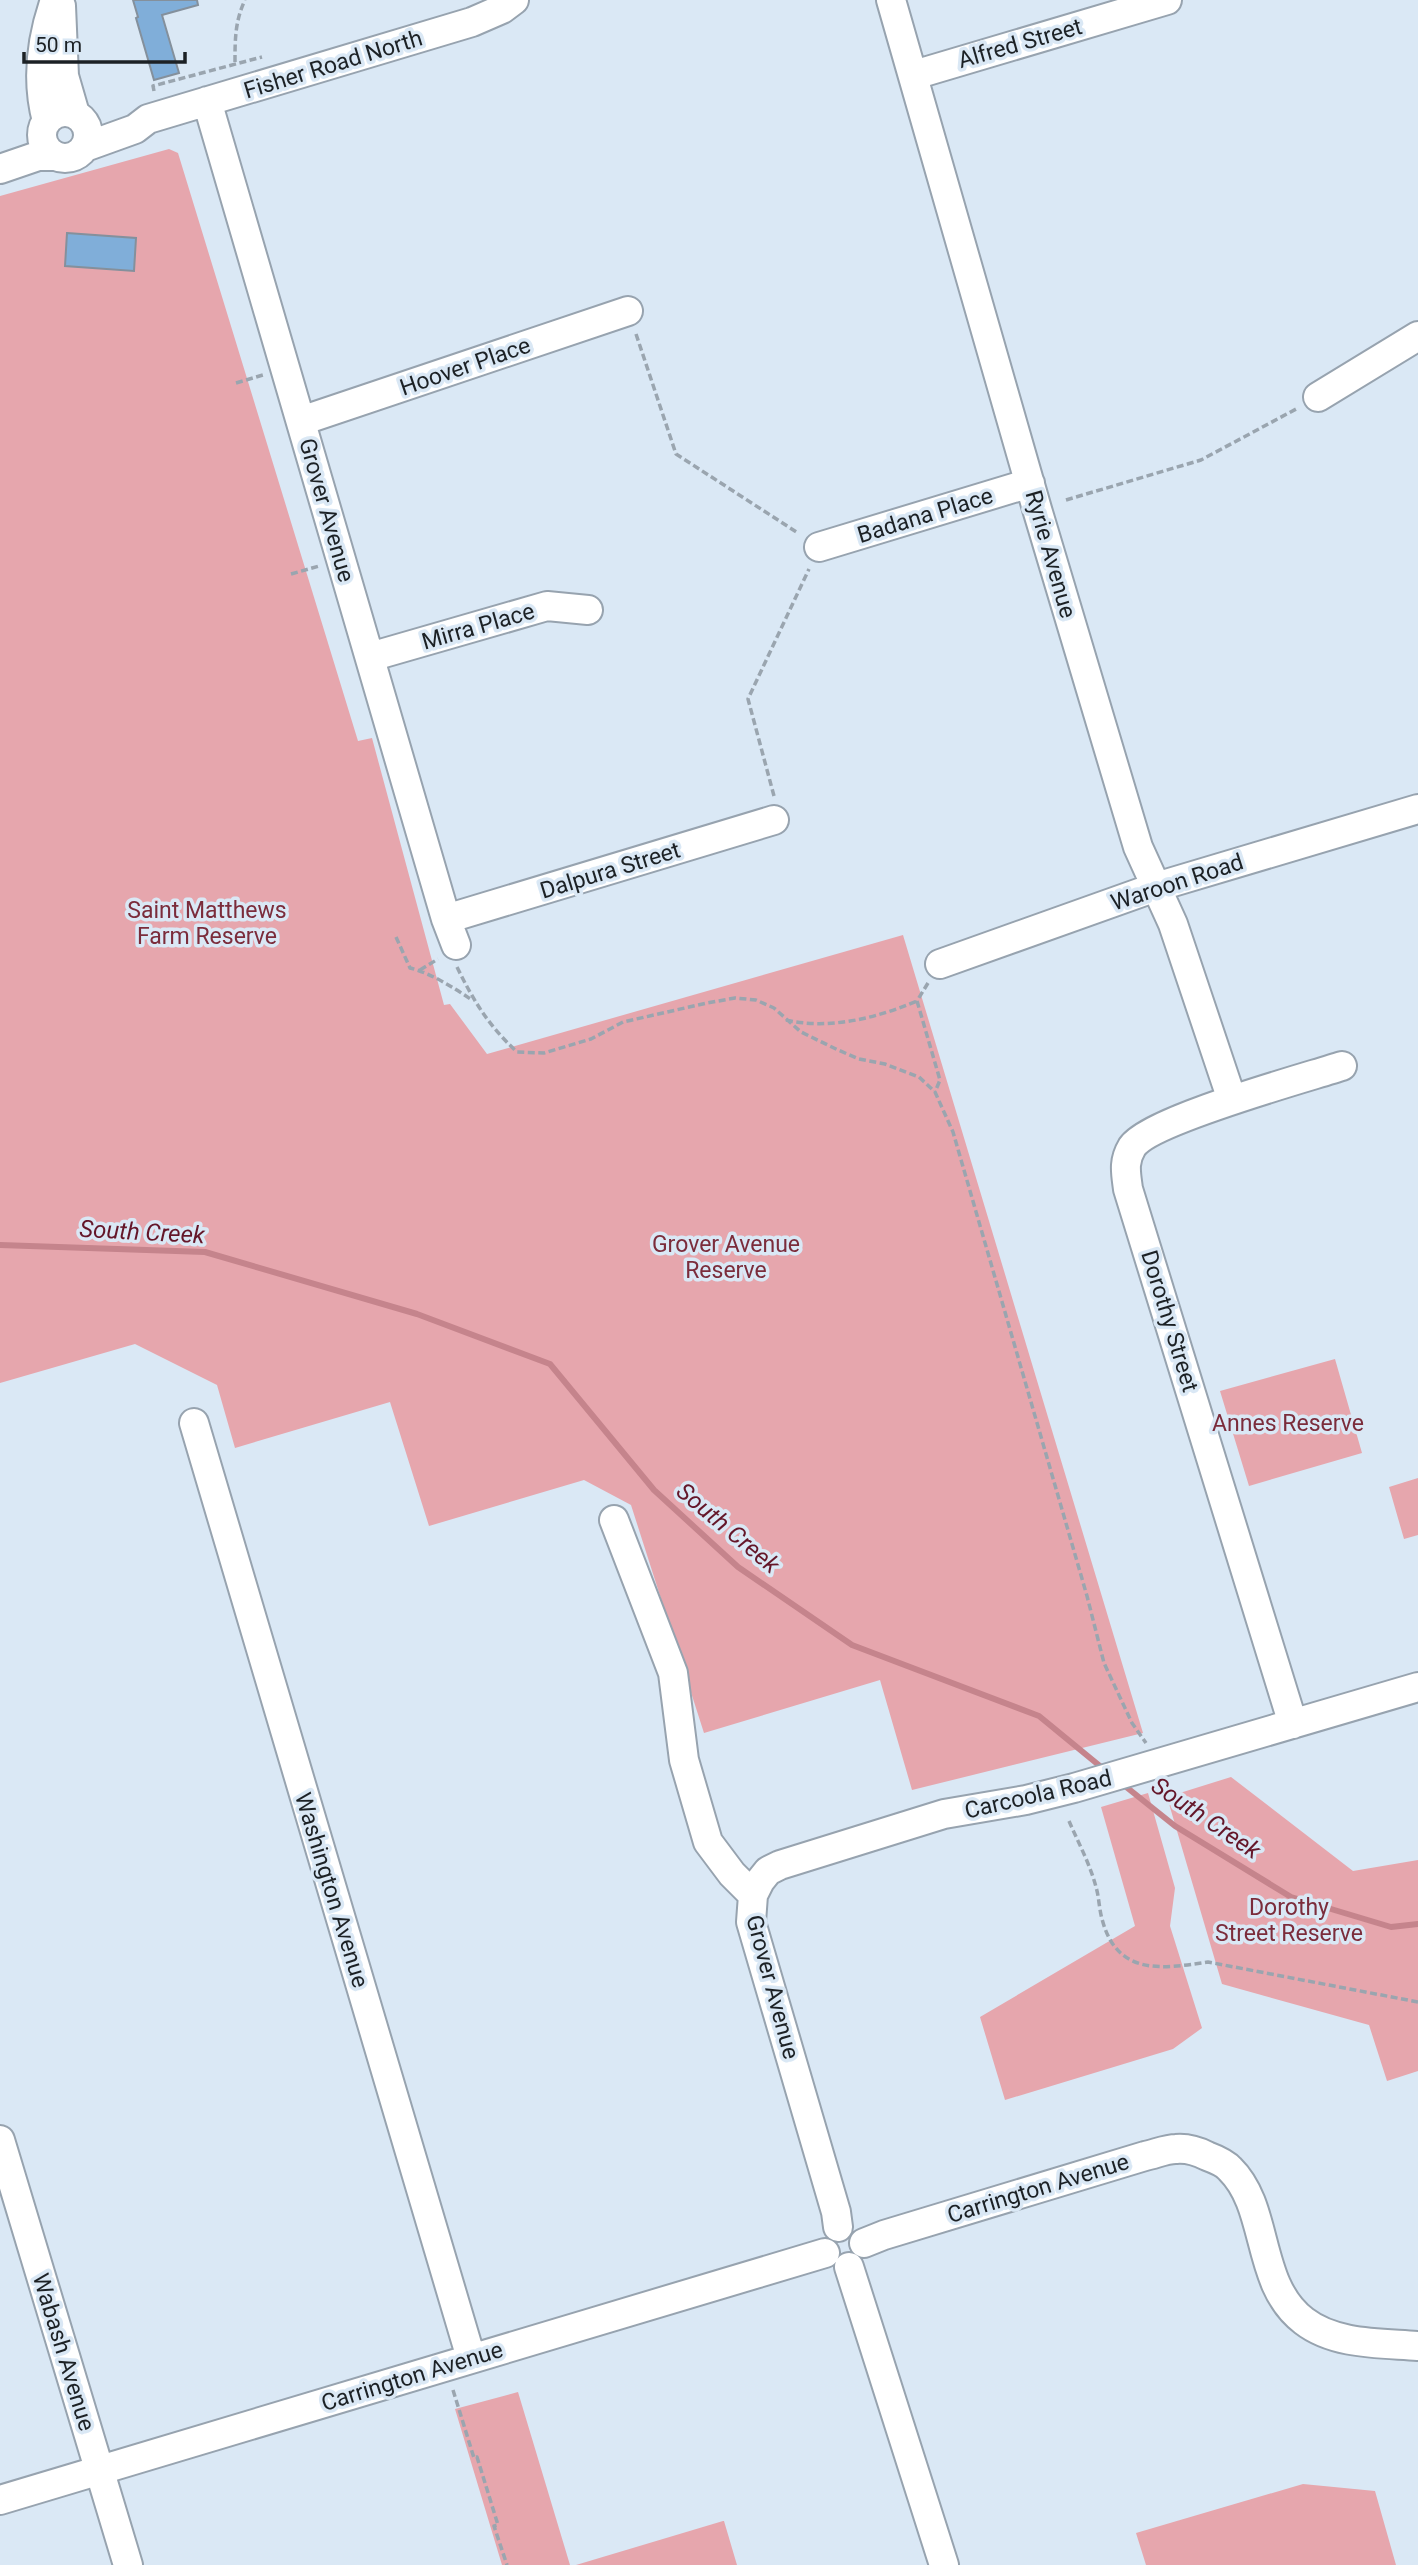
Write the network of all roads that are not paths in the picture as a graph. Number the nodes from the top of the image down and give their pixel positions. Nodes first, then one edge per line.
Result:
1 (58, 0) edge
2 (514, 0) edge
3 (891, 0) edge
4 (1167, 0) edge
5 (914, 75) junction
6 (208, 101) junction
7 (78, 116) junction
8 (148, 119) junction
9 (45, 124) junction
10 (85, 147) junction
11 (0, 153) edge
12 (56, 156) junction
13 (0, 169) edge
14 (628, 311) road end
15 (1418, 336) edge
16 (1318, 397) road end
17 (301, 421) junction
18 (1030, 483) junction
19 (819, 547) road end
20 (588, 610) dead end
21 (370, 657) junction
22 (1418, 809) edge
23 (774, 820) road end
24 (1156, 887) junction
25 (451, 932) joint
26 (940, 964) road end
27 (1342, 1066) dead end
28 (1233, 1100) junction
29 (194, 1423) dead end
30 (614, 1520) dead end
31 (1418, 1687) edge
32 (1293, 1724) junction
33 (753, 1895) junction
34 (0, 2140) edge
35 (838, 2227) junction
36 (864, 2243) junction
37 (825, 2253) junction
38 (849, 2267) junction
39 (1418, 2346) edge
40 (471, 2358) junction
41 (99, 2470) junction
42 (0, 2500) edge
43 (128, 2565) edge
44 (944, 2565) edge

1 - 7 street
1 - 9 street
2 - 6 street, Fisher Road North
3 - 5 street, Ryrie Avenue
4 - 5 street, Alfred Street
5 - 18 street, Ryrie Avenue
6 - 8 street, Fisher Road North
6 - 17 street, Grover Avenue
7 - 8 street, Fisher Road North
7 - 9 street
7 - 10 street
8 - 10 street, Fisher Road North
9 - 11 street
9 - 12 street
10 - 12 street
12 - 13 street
14 - 17 street, Hoover Place
15 - 16 street
17 - 21 street, Grover Avenue
18 - 19 street, Badana Place
18 - 24 street, Ryrie Avenue
20 - 21 street, Mirra Place
21 - 25 street, Grover Avenue
22 - 24 street, Waroon Road
23 - 25 street, Dalpura Street
24 - 26 street, Waroon Road
24 - 28 street, Ryrie Avenue
27 - 28 street, Dorothy Street
28 - 32 street, Dorothy Street
29 - 40 street, Washington Avenue
30 - 33 street, Grover Avenue
31 - 32 street, Carcoola Road
32 - 33 street, Carcoola Road
33 - 35 street, Grover Avenue
34 - 41 street, Wabash Avenue
35 - 36 street
35 - 37 street
36 - 38 street
36 - 39 street, Carrington Avenue
37 - 38 street
37 - 40 street, Carrington Avenue
38 - 44 street
40 - 41 street, Carrington Avenue
41 - 42 street, Carrington Avenue
41 - 43 street, Wabash Avenue

